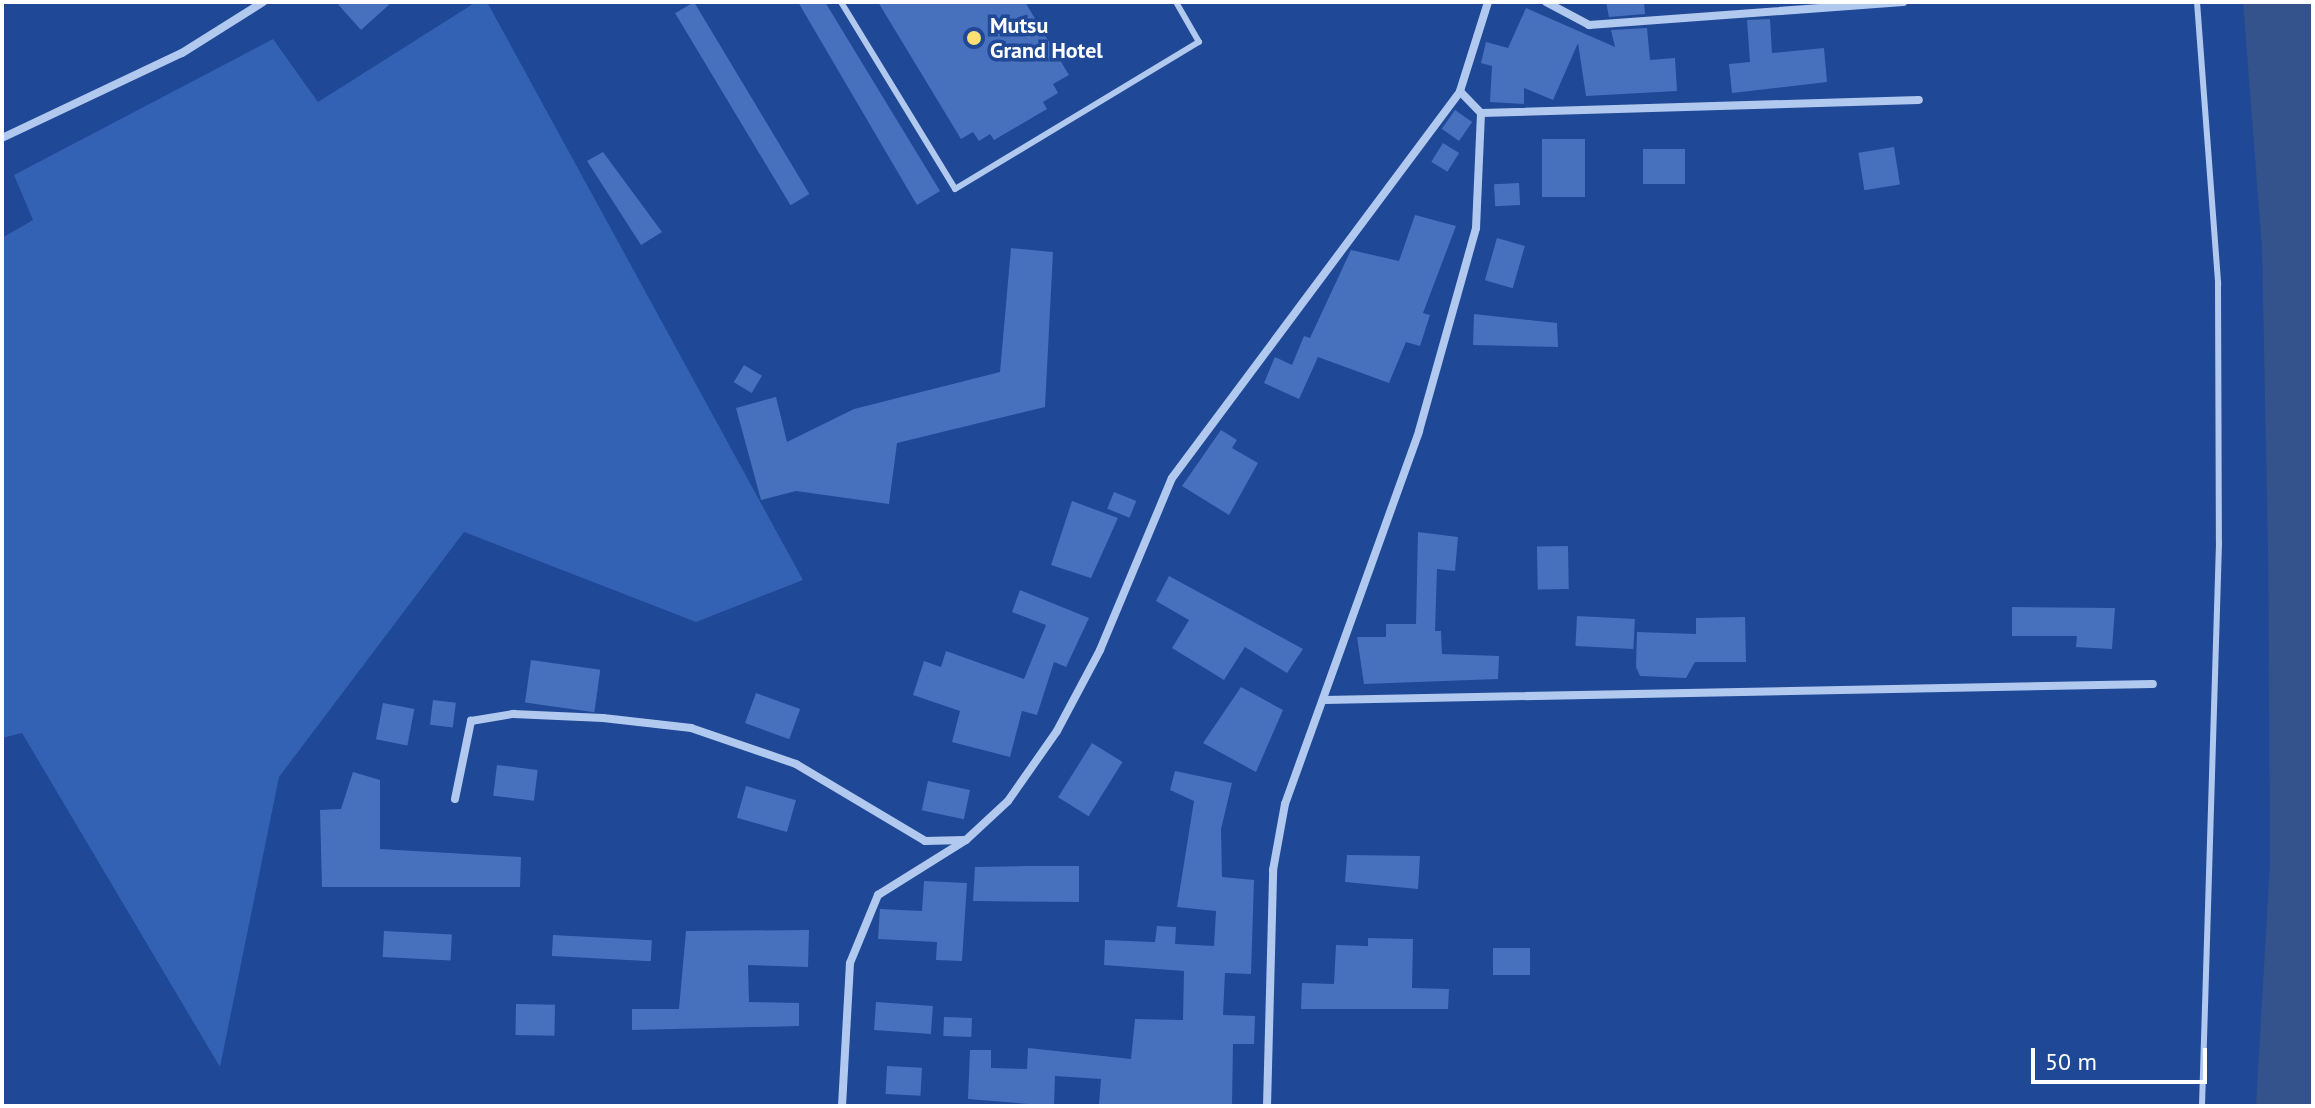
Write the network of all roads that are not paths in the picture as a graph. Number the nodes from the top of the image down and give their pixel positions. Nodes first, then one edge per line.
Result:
1 (263, 2) edge
2 (841, 2) edge
3 (1176, 2) edge
4 (1488, 2) edge
5 (1546, 2) edge
6 (1903, 2) edge
7 (2197, 2) edge
8 (1460, 91) junction
9 (1919, 100) dead end
10 (1481, 113) junction
11 (2, 138) edge
12 (2153, 684) dead end
13 (1324, 700) junction
14 (455, 799) dead end
15 (966, 840) junction
16 (842, 1106) edge
17 (1267, 1106) edge
18 (2202, 1106) edge

1 - 11 street
2 - 3 lane
4 - 8 street
5 - 6 street
7 - 18 lane
8 - 10 street
8 - 15 street
9 - 10 street
10 - 13 street
12 - 13 street
13 - 17 street
14 - 15 street
15 - 16 street

